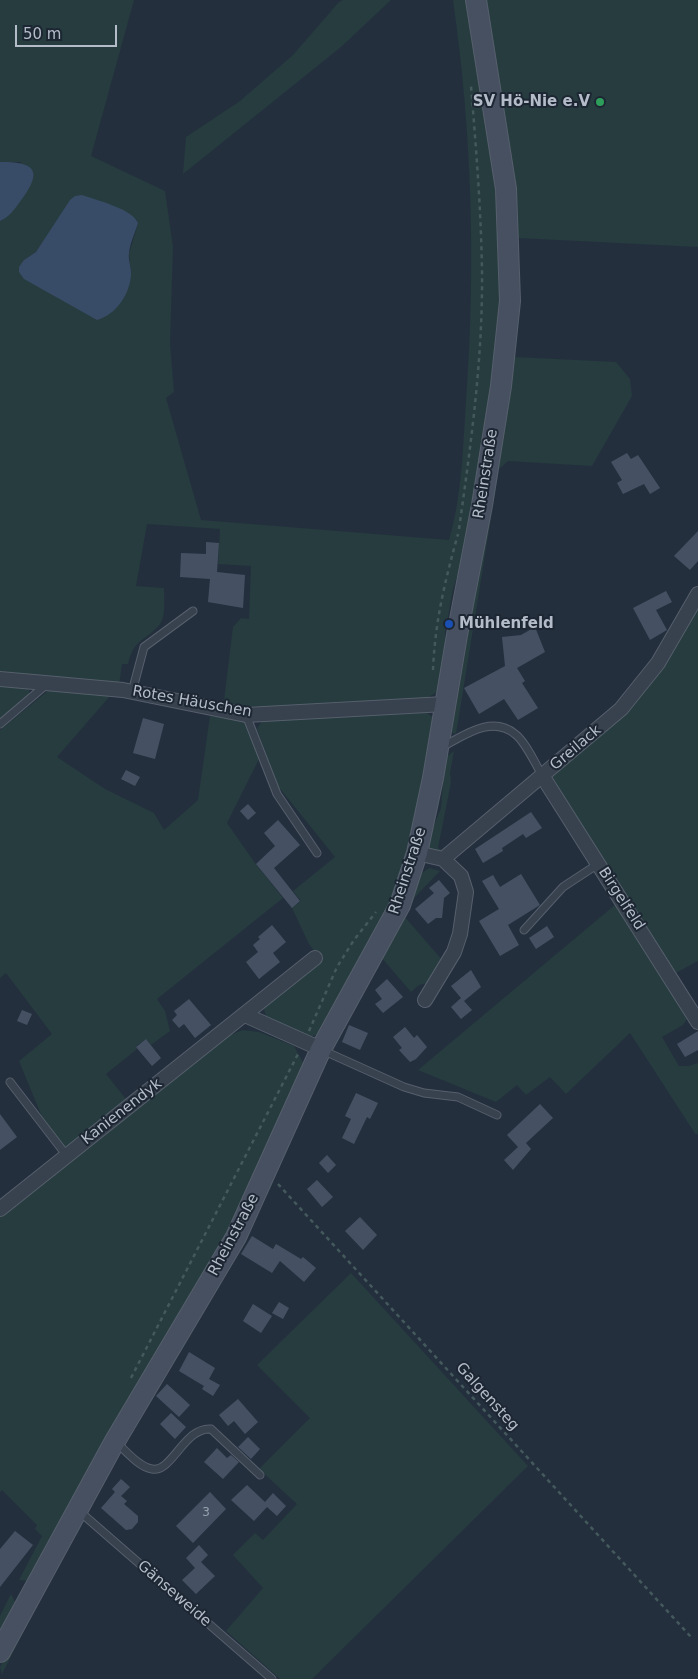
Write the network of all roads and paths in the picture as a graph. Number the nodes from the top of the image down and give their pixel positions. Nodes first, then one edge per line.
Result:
1 (476, 0) edge
2 (471, 82) dead end
3 (698, 594) edge
4 (193, 611) dead end
5 (433, 678) dead end
6 (0, 679) edge
7 (47, 684) junction
8 (132, 692) junction
9 (445, 704) junction
10 (246, 715) junction
11 (0, 724) edge
12 (438, 750) junction
13 (543, 776) junction
14 (417, 853) junction
15 (317, 854) dead end
16 (443, 859) junction
17 (598, 864) junction
18 (377, 911) dead end
19 (524, 930) dead end
20 (316, 958) dead end
21 (425, 1000) dead end
22 (245, 1015) junction
23 (698, 1022) edge
24 (313, 1046) junction
25 (10, 1082) dead end
26 (497, 1116) dead end
27 (67, 1156) junction
28 (265, 1174) junction
29 (0, 1209) edge
30 (131, 1379) dead end
31 (115, 1441) junction
32 (260, 1475) dead end
33 (77, 1510) junction
34 (691, 1637) dead end
35 (0, 1652) edge
36 (272, 1679) edge

1 - 9 main road, Rheinstraße
2 - 5 path
3 - 13 street, Greilack
4 - 8 lane
6 - 7 street, Rotes Häuschen
7 - 8 street, Rotes Häuschen
7 - 11 lane
8 - 10 street, Rotes Häuschen
9 - 10 street, Rotes Häuschen
9 - 12 main road, Rheinstraße
10 - 15 lane
12 - 13 lane
12 - 14 main road, Rheinstraße
13 - 16 street, Greilack
13 - 17 street, Birgelfeld
14 - 16 street
14 - 24 main road, Rheinstraße
16 - 21 street
17 - 19 lane
17 - 23 street, Birgelfeld
18 - 24 path
20 - 22 street, Kanienendyk
22 - 24 street
22 - 27 street, Kanienendyk
24 - 26 lane
24 - 28 main road, Rheinstraße
24 - 30 path
25 - 27 lane
27 - 29 street, Kanienendyk
28 - 31 main road, Rheinstraße
28 - 34 path, Galgensteg
31 - 32 lane
31 - 33 main road, Rheinstraße
33 - 35 main road, Rheinstraße
33 - 36 lane, Gänseweide

